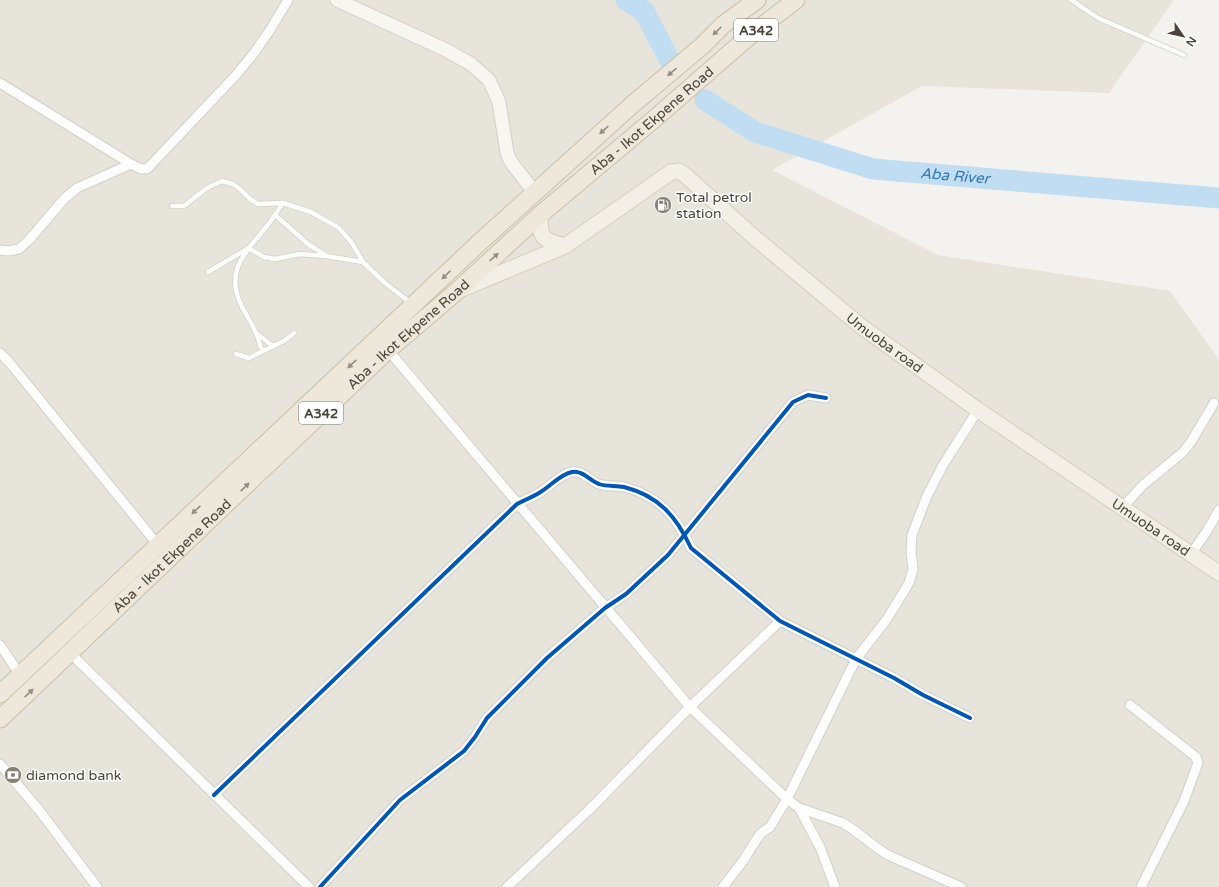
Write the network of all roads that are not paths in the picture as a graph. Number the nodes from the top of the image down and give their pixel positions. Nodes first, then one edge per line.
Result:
1 (288, 0) edge
2 (336, 0) edge
3 (757, 0) edge
4 (796, 0) edge
5 (1071, 0) edge
6 (1184, 56) dead end
7 (0, 83) edge
8 (131, 164) junction
9 (535, 193) junction
10 (283, 203) junction
11 (172, 206) dead end
12 (541, 214) junction
13 (275, 215) junction
14 (565, 246) junction
15 (248, 248) junction
16 (0, 250) edge
17 (326, 256) junction
18 (363, 262) junction
19 (208, 272) dead end
20 (456, 292) junction
21 (414, 306) junction
22 (256, 333) junction
23 (294, 333) dead end
24 (273, 346) junction
25 (262, 350) junction
26 (388, 350) junction
27 (0, 353) edge
28 (236, 354) dead end
29 (826, 398) dead end
30 (1214, 403) dead end
31 (978, 410) junction
32 (517, 504) junction
33 (1122, 508) junction
34 (1219, 510) edge
35 (685, 536) junction
36 (158, 545) junction
37 (1191, 554) junction
38 (1219, 573) edge
39 (606, 608) junction
40 (780, 621) junction
41 (0, 645) edge
42 (70, 653) junction
43 (856, 659) junction
44 (20, 675) junction
45 (0, 694) edge
46 (1130, 705) dead end
47 (690, 707) junction
48 (970, 718) dead end
49 (0, 719) edge
50 (0, 764) edge
51 (214, 795) junction
52 (787, 799) junction
53 (799, 808) junction
54 (97, 887) edge
55 (309, 887) edge
56 (320, 887) edge
57 (507, 887) edge
58 (723, 887) edge
59 (835, 887) edge
60 (961, 887) edge
61 (1141, 887) edge

1 - 8 street
2 - 9 street
3 -> 9 highway, Aba - Ikot Ekpene Road / A342
4 - 12 highway, Aba - Ikot Ekpene Road / A342
5 - 6 lane
7 - 8 street
8 - 16 street
9 -> 21 highway, Aba - Ikot Ekpene Road / A342
10 - 11 lane
10 - 13 lane
10 - 18 lane
12 - 14 main road
20 -> 12 highway, Aba - Ikot Ekpene Road / A342
13 - 15 lane
13 - 17 lane
14 - 20 main road, Umuoba road
14 - 31 main road, Umuoba road
15 - 17 lane
15 - 19 lane
15 - 22 lane
17 - 18 lane
18 - 21 lane
20 - 26 highway, Aba - Ikot Ekpene Road / A342
21 -> 36 highway, Aba - Ikot Ekpene Road / A342
22 - 24 lane
22 - 25 lane
23 - 24 lane
24 - 25 lane
25 - 28 lane
26 - 32 street
42 -> 26 highway, Aba - Ikot Ekpene Road / A342
27 - 36 street
29 - 35 street
30 - 33 street
31 - 33 main road, Umuoba road
31 - 43 street
32 - 35 street
32 - 39 street
32 - 51 street
33 - 37 main road, Umuoba road
34 - 37 street
35 - 39 street
35 - 40 street
36 - 44 highway, Aba - Ikot Ekpene Road / A342
37 - 38 main road, Umuoba road
39 - 47 street
39 - 56 street
40 - 43 street
40 - 47 street
41 - 44 street
49 -> 42 highway, Aba - Ikot Ekpene Road / A342
42 - 51 street
43 - 48 street
43 - 52 street
44 - 45 highway, Aba - Ikot Ekpene Road / A342
46 - 61 street
47 - 52 street
47 - 57 street
50 - 54 street
51 - 55 street
52 - 53 street
52 - 58 street
53 - 59 street
53 - 60 street

